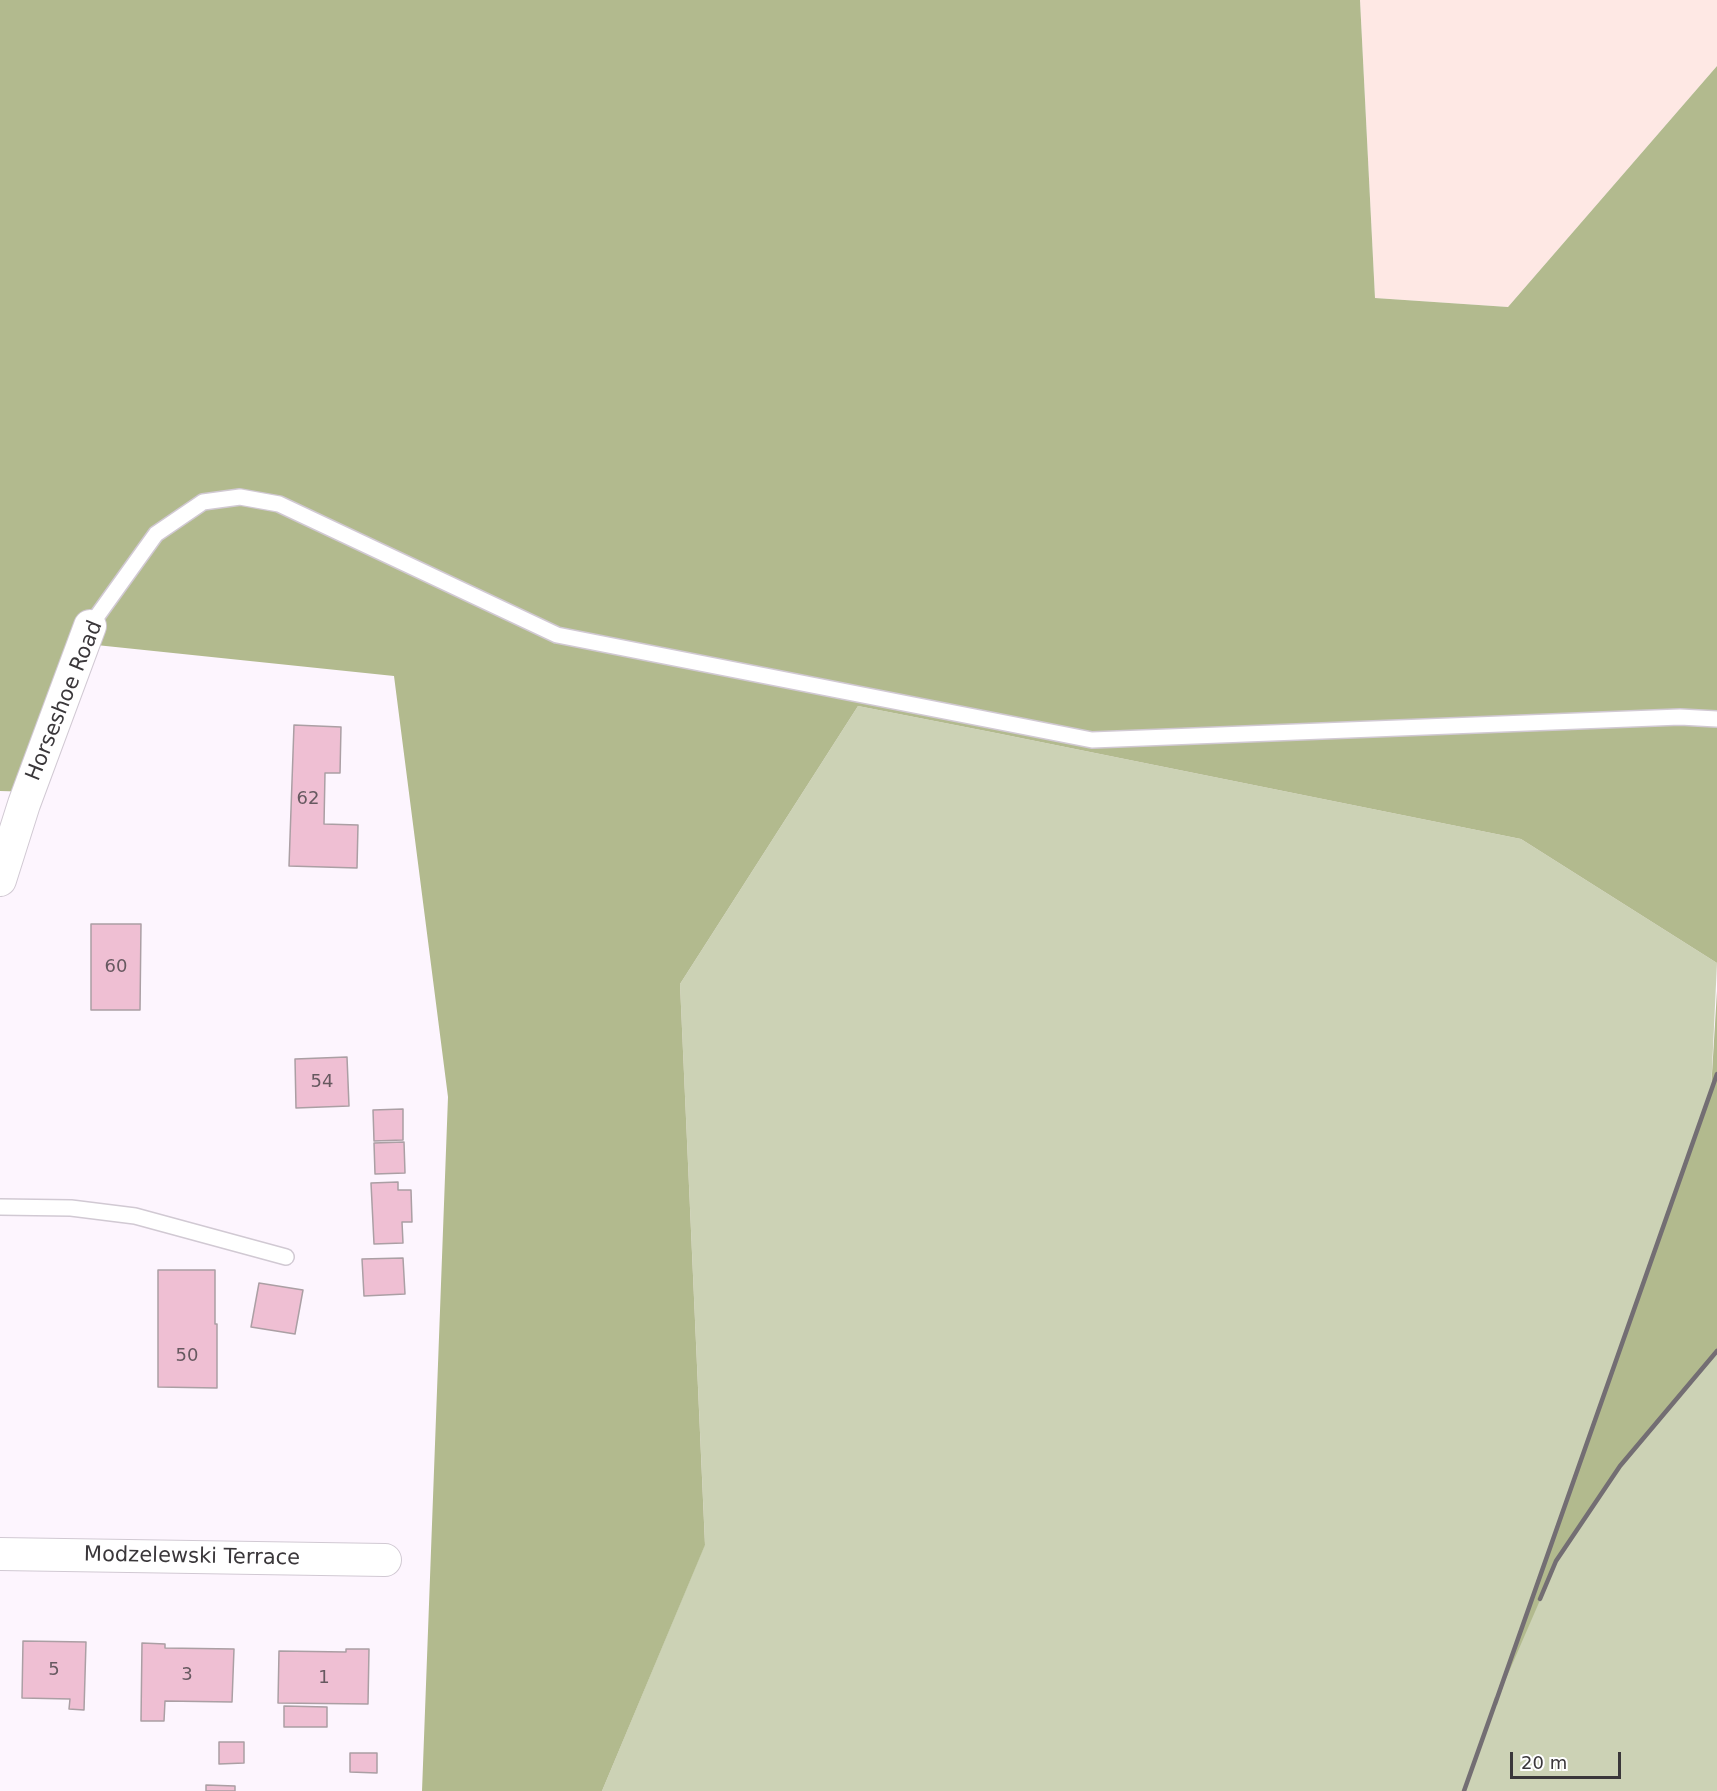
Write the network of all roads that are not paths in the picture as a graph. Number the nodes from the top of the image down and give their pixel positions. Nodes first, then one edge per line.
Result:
1 (90, 626) joint
2 (1717, 719) edge
3 (0, 880) edge
4 (0, 1207) edge
5 (286, 1257) dead end
6 (0, 1554) edge
7 (385, 1560) dead end

1 - 2 lane, Horseshoe Road
1 - 3 street, Horseshoe Road
4 - 5 lane
6 - 7 street, Modzelewski Terrace

